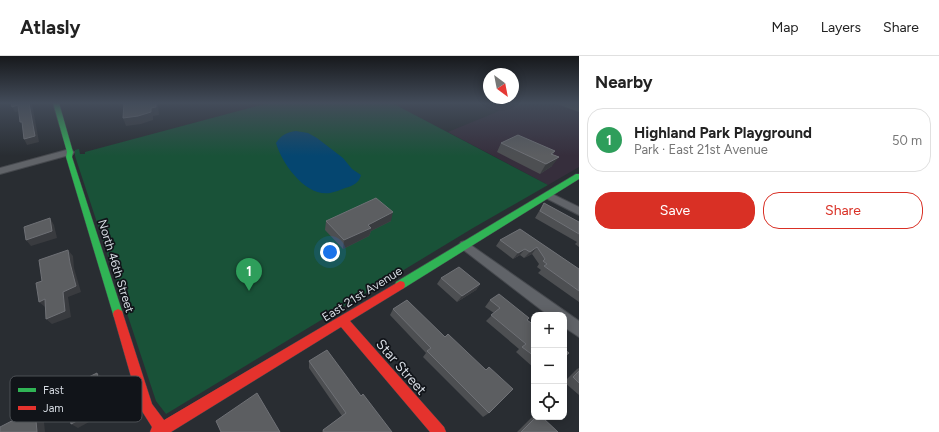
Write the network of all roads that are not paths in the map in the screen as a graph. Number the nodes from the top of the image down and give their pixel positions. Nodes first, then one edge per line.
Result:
1 (61, 121) edge
2 (70, 152) junction
3 (0, 171) edge
4 (579, 176) edge
5 (548, 195) junction
6 (579, 211) edge
7 (465, 245) junction
8 (555, 312) edge
9 (342, 320) junction
10 (567, 320) edge
11 (579, 330) edge
12 (137, 376) edge
13 (142, 392) edge
14 (161, 431) edge
15 (439, 432) edge

1 - 2 street, North 46th Street
2 - 3 street
2 - 12 street, North 46th Street
4 - 5 street, East 21st Avenue
5 - 6 street
5 - 7 street, East 21st Avenue
7 - 8 street
7 - 9 street, East 21st Avenue
9 - 14 street, East 21st Avenue
9 - 15 street, Star Street
10 - 11 street
13 - 14 street, North 46th Street

